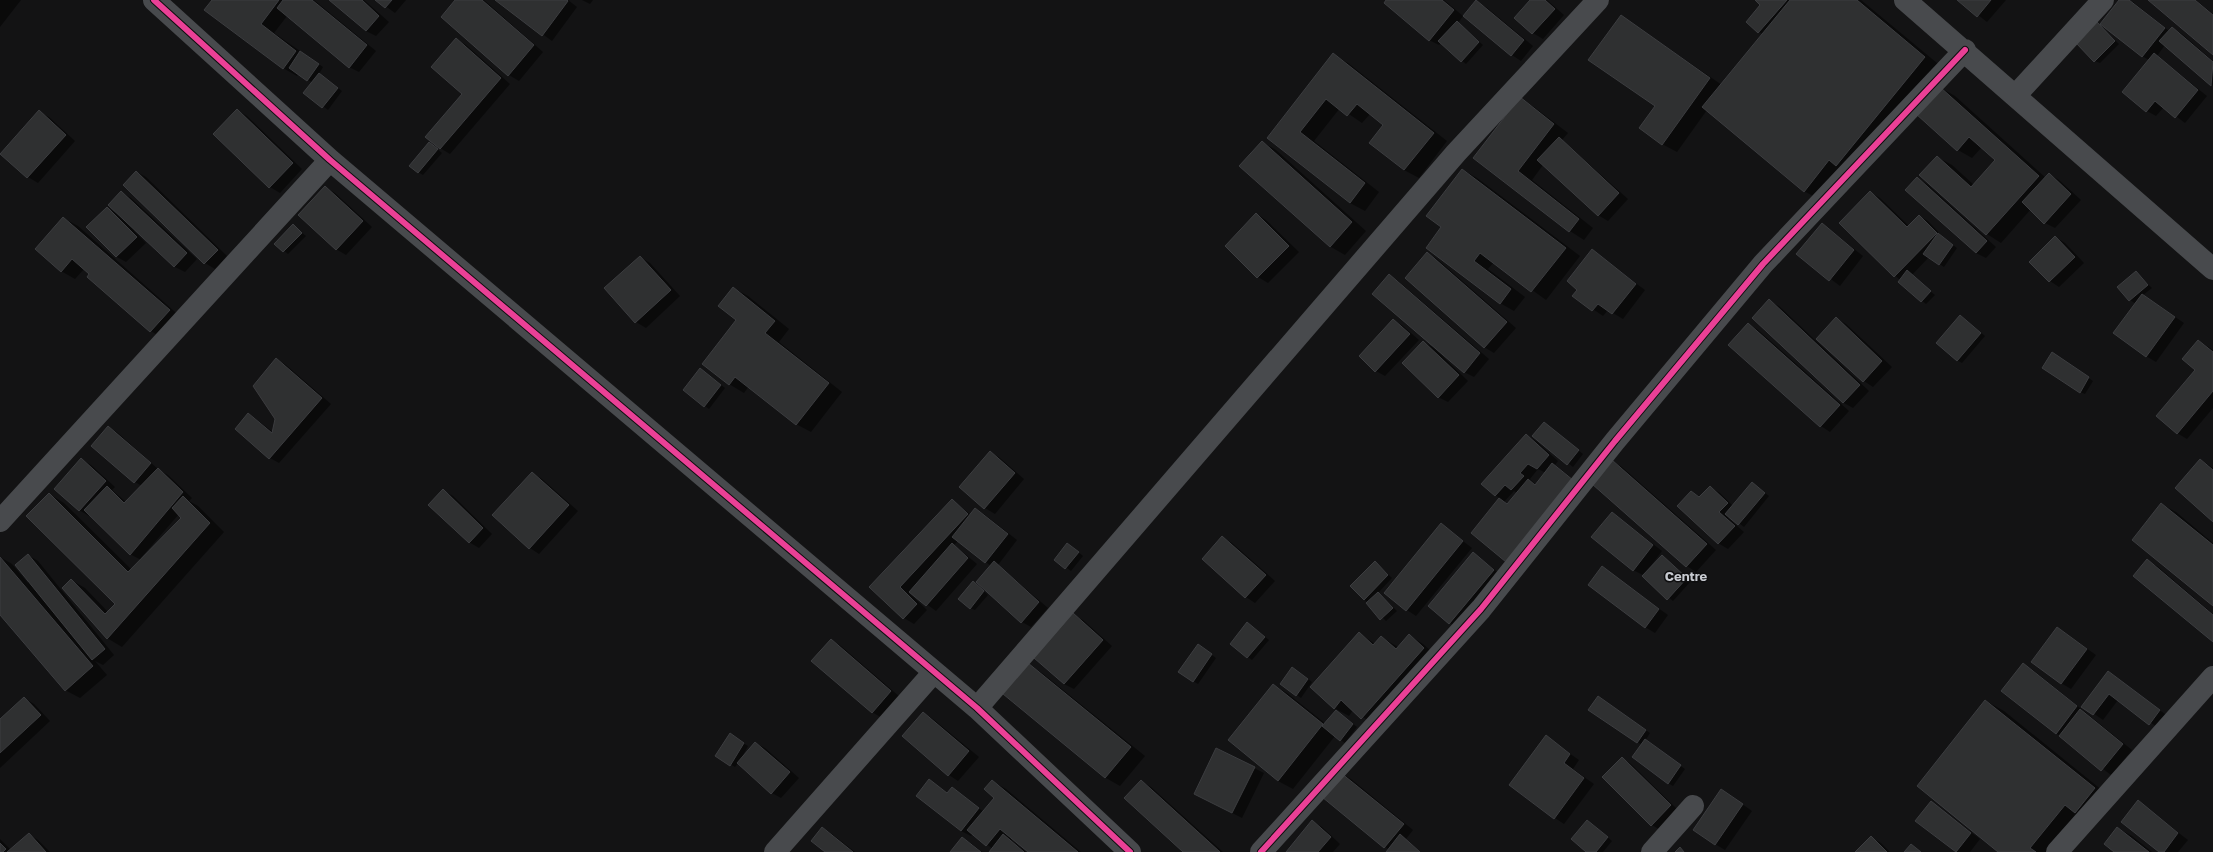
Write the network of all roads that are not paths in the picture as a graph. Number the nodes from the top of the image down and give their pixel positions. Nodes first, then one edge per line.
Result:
1 (154, 0) edge
2 (1598, 0) edge
3 (1905, 0) edge
4 (2103, 0) edge
5 (1965, 50) junction
6 (2015, 96) junction
7 (330, 160) junction
8 (2213, 270) edge
9 (0, 521) edge
10 (934, 672) junction
11 (2213, 677) edge
12 (977, 708) junction
13 (1693, 806) dead end
14 (775, 852) edge
15 (1130, 852) edge
16 (1261, 852) edge
17 (1652, 852) edge
18 (2057, 852) edge

1 - 7 street
2 - 12 street
3 - 5 street
4 - 6 street
5 - 6 street
5 - 16 street
6 - 8 street
7 - 9 street
7 - 10 street
10 - 12 street
10 - 14 street
11 - 18 street
12 - 15 street
13 - 17 street

